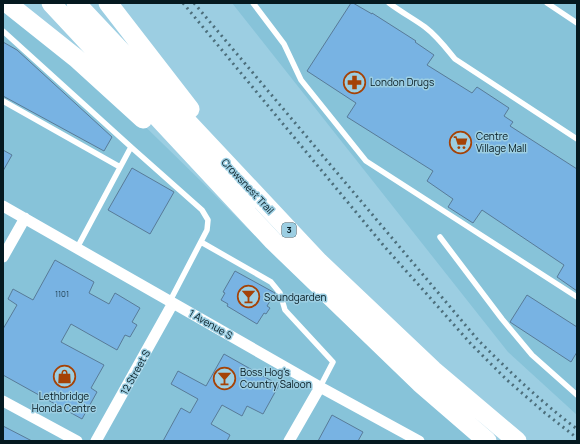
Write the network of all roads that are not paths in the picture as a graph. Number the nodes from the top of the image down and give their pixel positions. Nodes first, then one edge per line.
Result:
1 (7, 3) edge
2 (51, 3) edge
3 (76, 3) edge
4 (108, 3) edge
5 (253, 3) edge
6 (389, 3) edge
7 (547, 3) edge
8 (577, 23) edge
9 (3, 31) edge
10 (3, 101) edge
11 (577, 139) edge
12 (131, 147) junction
13 (120, 167) junction
14 (258, 198) junction
15 (3, 206) edge
16 (24, 218) junction
17 (440, 238) dead end
18 (272, 241) junction
19 (201, 242) junction
20 (77, 248) junction
21 (3, 257) edge
22 (577, 297) edge
23 (172, 302) junction
24 (320, 387) junction
25 (577, 395) edge
26 (3, 401) edge
27 (76, 441) edge
28 (96, 441) edge
29 (289, 441) edge
30 (419, 441) edge
31 (487, 441) edge
32 (517, 441) edge

1 - 18 highway
2 - 18 highway, Crowsnest Trail / 3
3 - 14 highway, Crowsnest Trail / 3
4 - 14 highway
5 - 22 lane
6 - 11 lane
7 - 8 lane
9 - 12 lane
10 - 13 lane
12 - 13 lane
12 - 19 lane
13 - 20 lane
14 - 32 highway, Crowsnest Trail / 3
15 - 16 street, 1 Avenue S
16 - 20 street, 1 Avenue S
16 - 21 street
17 - 25 lane
18 - 31 highway, Crowsnest Trail / 3
19 - 23 lane
19 - 24 lane
20 - 23 street, 1 Avenue S
23 - 24 street, 1 Avenue S
23 - 28 street, 12 Street S
24 - 29 street
24 - 30 street, 1 Avenue S
26 - 27 street

